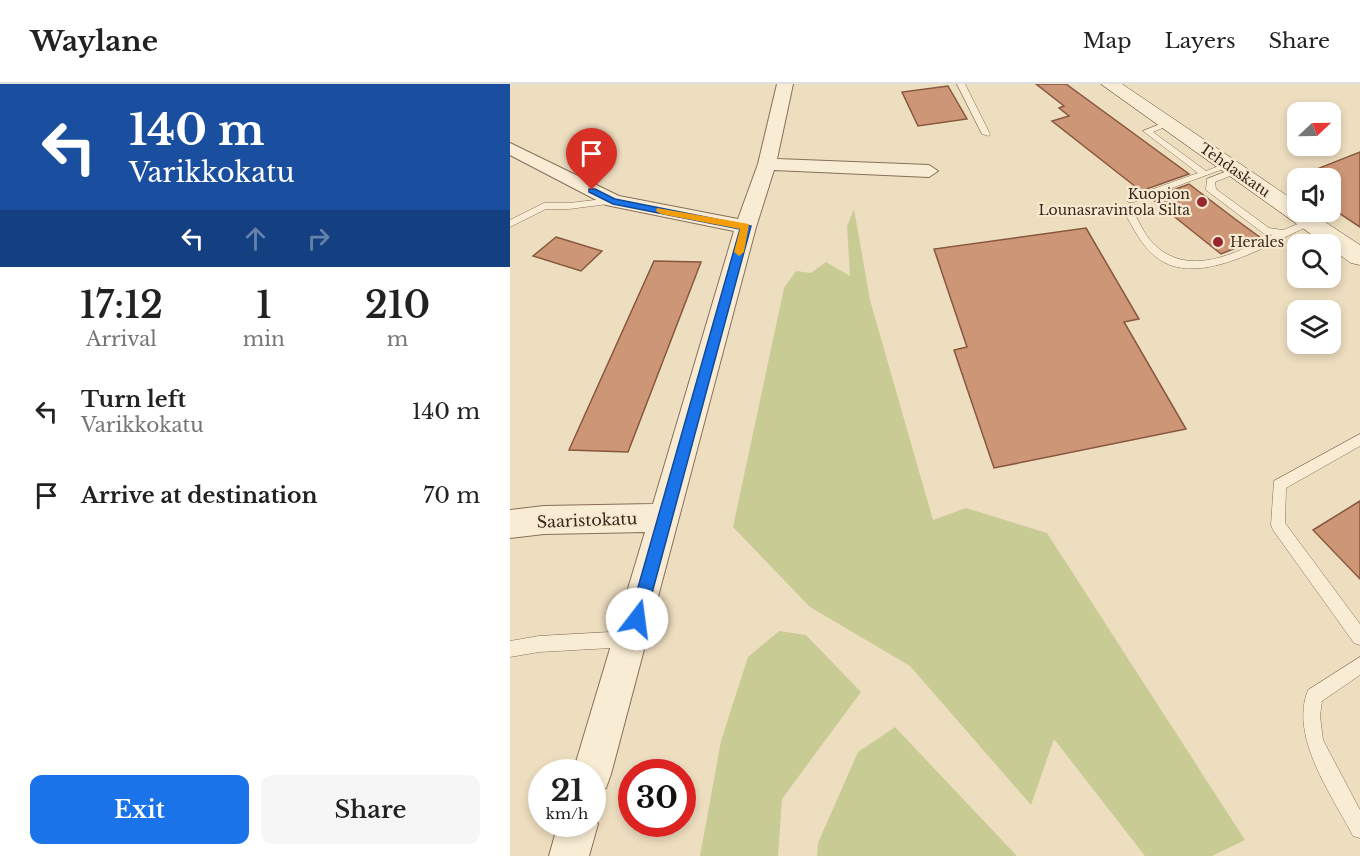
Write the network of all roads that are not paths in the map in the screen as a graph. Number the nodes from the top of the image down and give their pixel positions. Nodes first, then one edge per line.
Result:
1 (785, 84) edge
2 (961, 84) edge
3 (1110, 84) edge
4 (1168, 124) junction
5 (986, 134) dead end
6 (510, 148) edge
7 (767, 164) junction
8 (1233, 168) junction
9 (929, 171) dead end
10 (1205, 174) junction
11 (613, 201) junction
12 (1131, 201) dead end
13 (1287, 206) edge
14 (1129, 212) dead end
15 (1310, 222) joint
16 (510, 224) edge
17 (746, 226) junction
18 (1284, 233) junction
19 (1360, 257) edge
20 (1360, 439) edge
21 (664, 518) junction
22 (510, 524) edge
23 (1360, 637) edge
24 (631, 639) junction
25 (510, 649) edge
26 (1360, 665) edge
27 (596, 759) edge
28 (1360, 829) edge
29 (574, 837) edge
30 (569, 856) edge

1 - 7 street
2 - 5 lane
3 - 4 street, Tehdaskatu
4 - 8 street, Tehdaskatu
4 - 10 lane
6 - 11 street
7 - 9 street
7 - 17 street
8 - 10 lane
8 - 13 street, Tehdaskatu
8 - 18 lane
10 - 12 lane
11 - 16 lane
11 - 17 street
14 - 18 lane
15 - 18 lane
15 - 19 street, Tehdaskatu
17 - 21 street
20 - 23 lane
21 - 22 street, Saaristokatu
21 - 24 street
24 - 25 lane
24 - 27 street
26 - 28 lane
29 - 30 street

